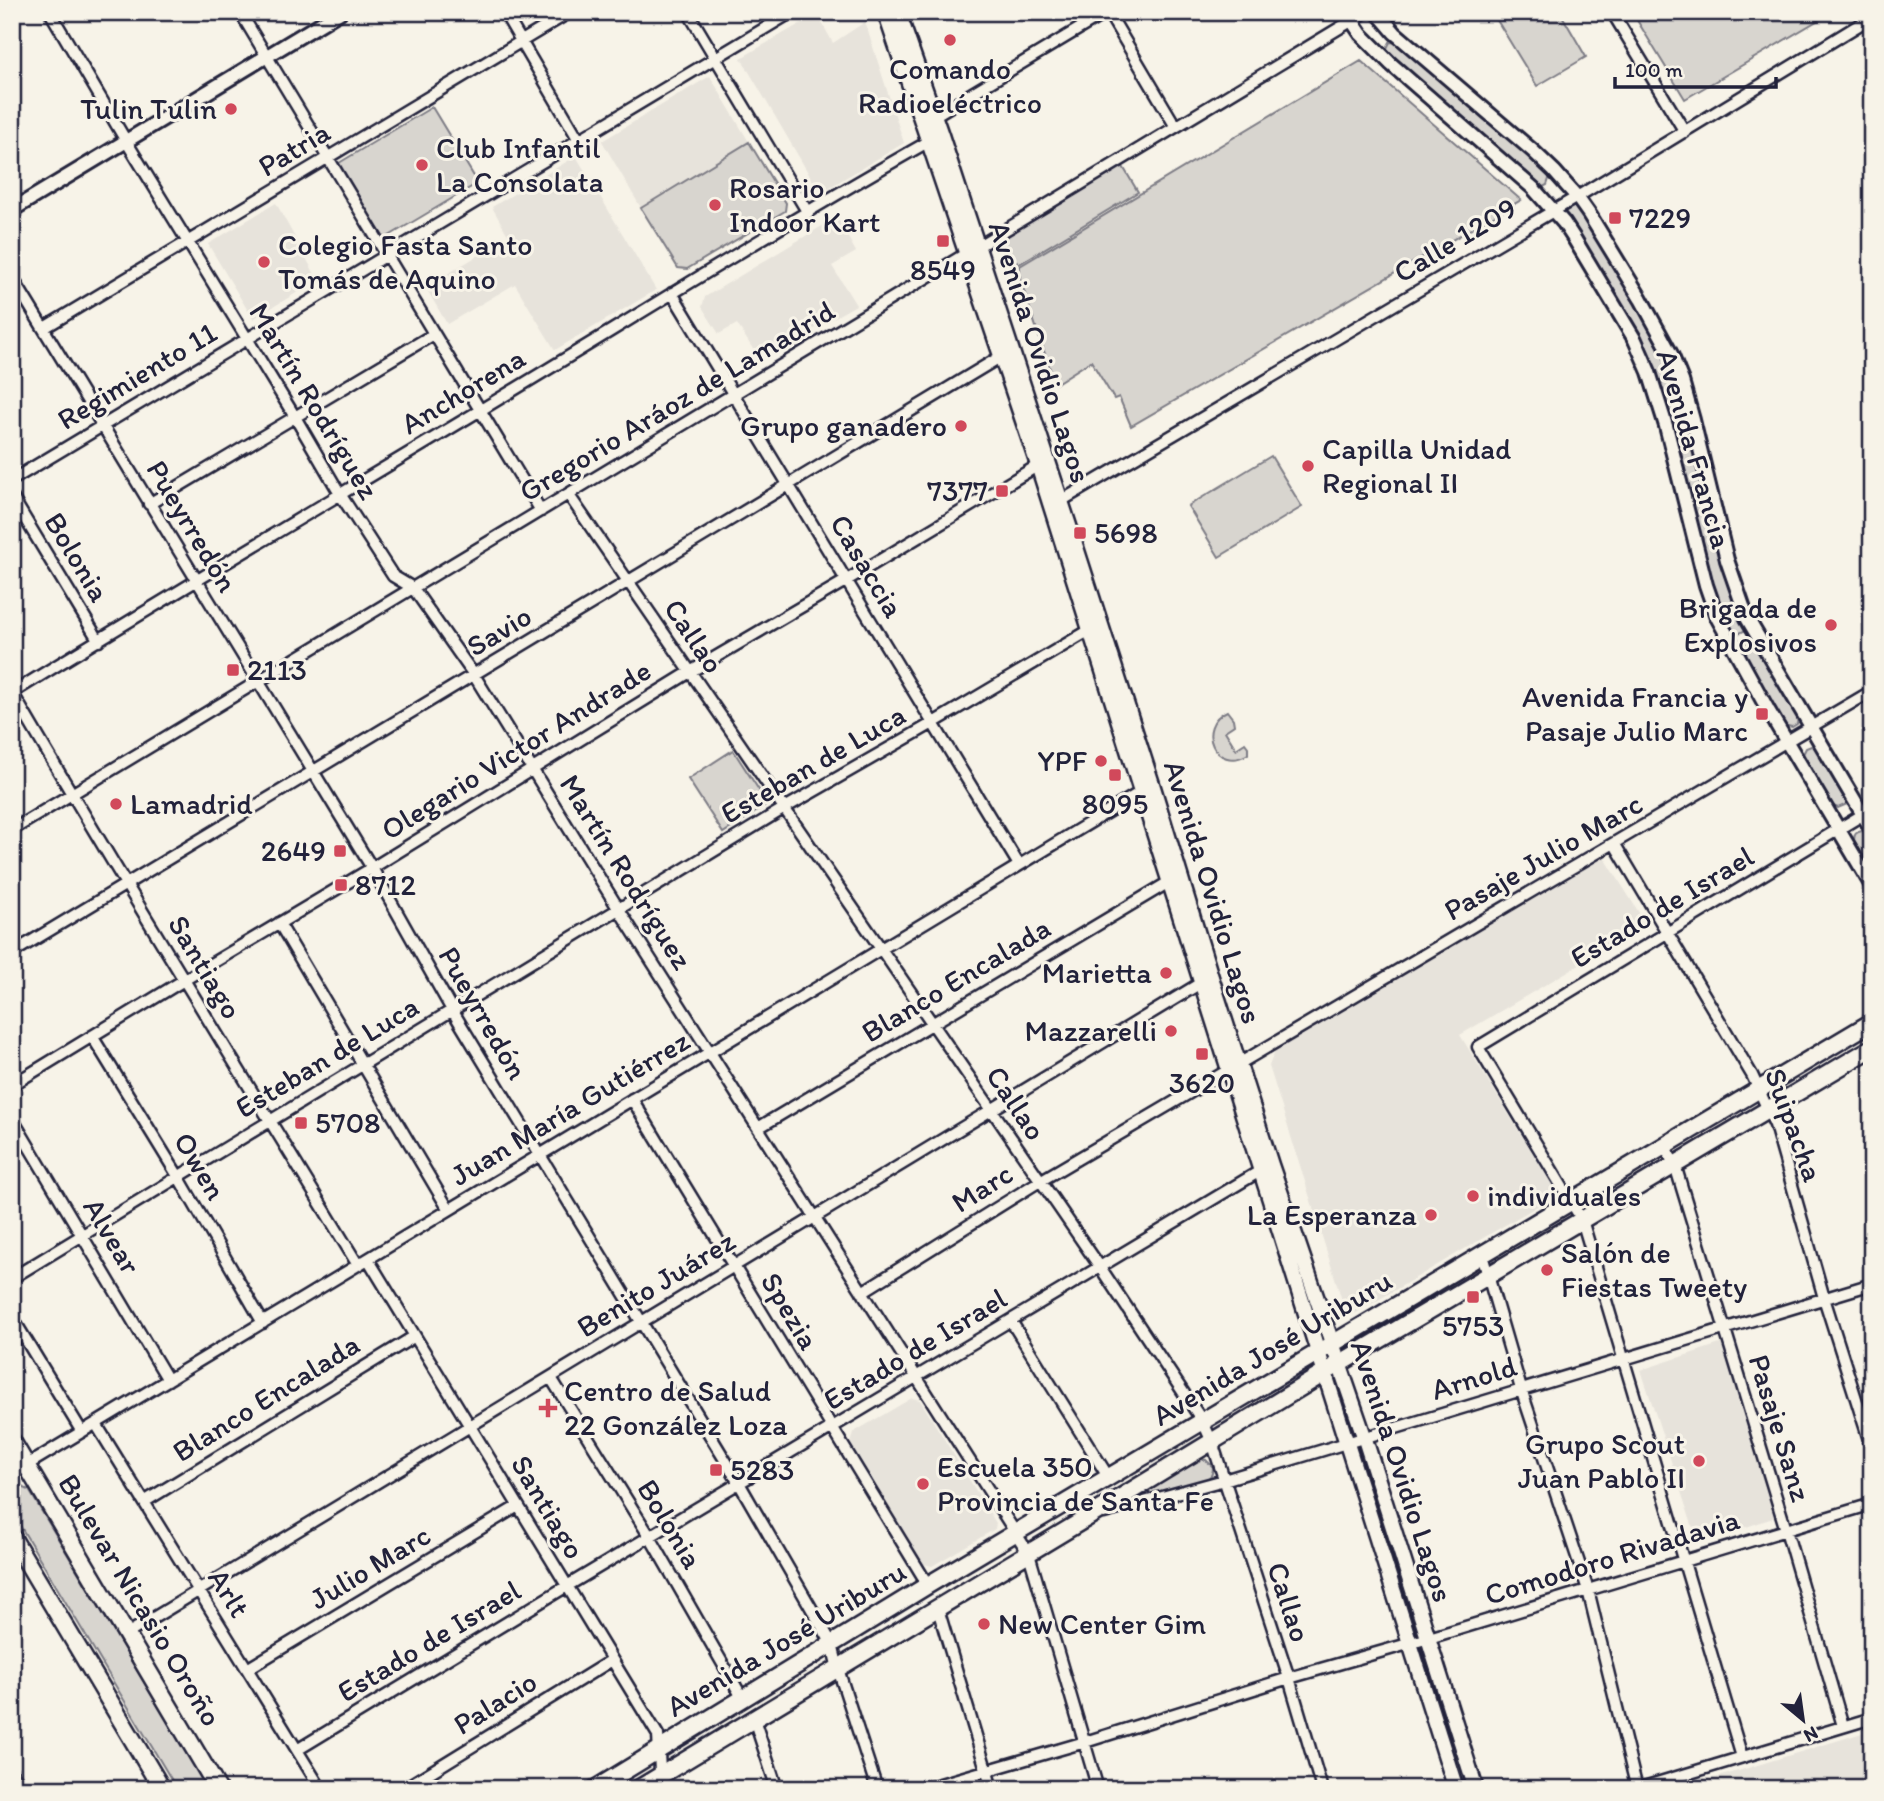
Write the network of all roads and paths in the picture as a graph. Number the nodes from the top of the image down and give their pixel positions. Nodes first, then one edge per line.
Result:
1 (50, 12) edge
2 (240, 12) edge
3 (340, 12) edge
4 (503, 12) edge
5 (570, 12) edge
6 (688, 12) edge
7 (792, 12) edge
8 (886, 12) edge
9 (898, 12) edge
10 (1108, 12) edge
11 (1366, 12) edge
12 (1377, 12) edge
13 (1612, 12) edge
14 (1348, 17) edge
15 (1872, 17) edge
16 (521, 42) junction
17 (267, 57) junction
18 (715, 58) junction
19 (934, 116) junction
20 (1176, 127) junction
21 (1685, 132) junction
22 (935, 138) junction
23 (579, 140) junction
24 (126, 141) junction
25 (328, 158) junction
26 (1577, 197) junction
27 (12, 210) edge
28 (1553, 211) junction
29 (808, 213) junction
30 (188, 241) junction
31 (972, 251) junction
32 (386, 255) junction
33 (12, 277) edge
34 (673, 293) junction
35 (44, 328) junction
36 (434, 334) junction
37 (247, 339) junction
38 (1006, 353) junction
39 (734, 394) junction
40 (480, 410) junction
41 (295, 417) junction
42 (103, 426) junction
43 (1043, 463) junction
44 (12, 480) edge
45 (789, 484) junction
46 (340, 494) junction
47 (568, 494) junction
48 (12, 497) edge
49 (1061, 501) junction
50 (149, 504) junction
51 (541, 511) junction
52 (197, 579) junction
53 (847, 580) junction
54 (627, 582) junction
55 (413, 589) junction
56 (1095, 627) junction
57 (99, 641) junction
58 (690, 672) junction
59 (474, 675) junction
60 (257, 681) junction
61 (1872, 691) edge
62 (12, 692) edge
63 (933, 723) junction
64 (1810, 727) junction
65 (1786, 742) junction
66 (532, 769) junction
67 (314, 771) junction
68 (1146, 788) junction
69 (71, 794) junction
70 (783, 808) junction
71 (1867, 811) edge
72 (1838, 829) junction
73 (12, 830) edge
74 (1872, 830) edge
75 (1614, 843) junction
76 (1019, 865) junction
77 (372, 868) junction
78 (1175, 878) junction
79 (126, 884) junction
80 (1872, 886) edge
81 (618, 908) junction
82 (279, 923) junction
83 (1667, 932) junction
84 (880, 949) junction
85 (12, 953) edge
86 (184, 980) junction
87 (1206, 980) junction
88 (452, 1010) junction
89 (932, 1022) junction
90 (1872, 1022) edge
91 (92, 1036) junction
92 (1872, 1048) edge
93 (710, 1052) junction
94 (363, 1064) junction
95 (1233, 1067) junction
96 (12, 1085) edge
97 (1759, 1090) junction
98 (632, 1099) junction
99 (990, 1110) junction
100 (1768, 1110) junction
101 (12, 1118) edge
102 (270, 1120) junction
103 (758, 1128) junction
104 (1664, 1146) junction
105 (538, 1154) junction
106 (1675, 1165) junction
107 (1266, 1168) junction
108 (178, 1176) junction
109 (1040, 1181) junction
110 (1571, 1202) junction
111 (449, 1210) junction
112 (815, 1217) junction
113 (1582, 1220) junction
114 (83, 1234) junction
115 (1482, 1255) junction
116 (368, 1259) junction
117 (358, 1265) junction
118 (734, 1265) junction
119 (1100, 1267) junction
120 (1488, 1276) junction
121 (12, 1278) edge
122 (1872, 1284) edge
123 (862, 1292) junction
124 (1824, 1298) junction
125 (12, 1317) edge
126 (1010, 1321) junction
127 (641, 1322) junction
128 (263, 1323) junction
129 (1724, 1328) junction
130 (415, 1336) junction
131 (1333, 1344) junction
132 (1318, 1353) junction
133 (1623, 1358) junction
134 (1339, 1364) junction
135 (1325, 1372) junction
136 (916, 1377) junction
137 (551, 1378) junction
138 (168, 1380) junction
139 (1521, 1389) junction
140 (1203, 1423) junction
141 (96, 1424) junction
142 (470, 1426) junction
143 (832, 1427) junction
144 (82, 1432) junction
145 (1364, 1436) junction
146 (12, 1441) edge
147 (1212, 1442) junction
148 (1347, 1442) junction
149 (1872, 1449) edge
150 (27, 1465) junction
151 (12, 1474) edge
152 (1109, 1478) junction
153 (1224, 1480) junction
154 (739, 1483) junction
155 (144, 1502) junction
156 (1872, 1504) edge
157 (518, 1506) junction
158 (1090, 1516) junction
159 (1786, 1531) junction
160 (1016, 1534) junction
161 (12, 1537) edge
162 (650, 1537) junction
163 (1028, 1554) junction
164 (1685, 1561) junction
165 (929, 1585) junction
166 (567, 1586) junction
167 (1588, 1590) junction
168 (199, 1591) junction
169 (938, 1609) junction
170 (127, 1634) junction
171 (1429, 1638) junction
172 (1410, 1643) junction
173 (832, 1644) junction
174 (612, 1660) junction
175 (838, 1669) junction
176 (247, 1670) junction
177 (1289, 1678) junction
178 (743, 1699) junction
179 (1872, 1718) edge
180 (754, 1719) junction
181 (1843, 1726) junction
182 (1085, 1742) junction
183 (297, 1750) junction
184 (659, 1750) junction
185 (1742, 1757) junction
186 (12, 1772) edge
187 (987, 1772) junction
188 (661, 1782) edge
189 (22, 1789) edge
190 (162, 1789) edge
191 (219, 1789) edge
192 (321, 1789) edge
193 (403, 1789) edge
194 (596, 1789) edge
195 (638, 1789) edge
196 (777, 1789) edge
197 (877, 1789) edge
198 (923, 1789) edge
199 (992, 1789) edge
200 (1098, 1789) edge
201 (1322, 1789) edge
202 (1456, 1789) edge
203 (1476, 1789) edge
204 (1637, 1789) edge

1 - 24 street, Martín Rodríguez
2 - 17 street
3 - 17 street
4 - 16 street
5 - 16 street, Patria
6 - 18 street
7 - 18 street, Regimiento 11
8 - 22 main road, Avenida Ovidio Lagos
9 - 19 main road, Avenida Ovidio Lagos
10 - 19 street
10 - 20 street
11 - 14 street, Gregorio Aráoz de Lamadrid
12 - 26 street, Avenida Francia
13 - 21 street
14 - 20 street, Gregorio Aráoz de Lamadrid
14 - 28 street, Avenida Francia
15 - 21 street, Calle 1209
16 - 23 street
16 - 25 street, Patria
17 - 24 street
17 - 25 street
18 - 23 street, Regimiento 11
18 - 29 street
19 - 22 main road, Avenida Ovidio Lagos
20 - 31 street, Gregorio Aráoz de Lamadrid
21 - 26 street, Calle 1209
22 - 29 street, Anchorena
22 - 31 main road, Avenida Ovidio Lagos
23 - 32 street, Regimiento 11
24 - 27 street
24 - 30 street, Martín Rodríguez
25 - 30 street, Patria
25 - 32 street
26 - 28 street, Calle 1209
26 - 64 street, Avenida Francia
28 - 49 street, Calle 1209
28 - 65 street, Avenida Francia
29 - 34 street, Anchorena
30 - 35 street, Patria
30 - 37 street, Martín Rodríguez
31 - 38 main road, Avenida Ovidio Lagos
31 - 39 street, Gregorio Aráoz de Lamadrid
32 - 36 street
32 - 37 street, Regimiento 11
33 - 35 street, Pueyrredón
34 - 39 street, Casaccia
34 - 40 street, Anchorena
35 - 42 street, Pueyrredón
36 - 40 street
36 - 41 street
37 - 41 street, Martín Rodríguez
37 - 42 street, Regimiento 11
38 - 43 main road, Avenida Ovidio Lagos
38 - 45 street, Savio
39 - 45 street, Casaccia
39 - 47 street, Gregorio Aráoz de Lamadrid
40 - 46 street, Anchorena
40 - 51 street
41 - 46 street, Martín Rodríguez
41 - 50 street
42 - 44 street, Regimiento 11
42 - 50 street, Pueyrredón
43 - 49 main road, Avenida Ovidio Lagos
43 - 53 street, Olegario Victor Andrade
43 - 56 main road, Avenida Ovidio Lagos
45 - 53 street, Casaccia
45 - 54 street, Savio
46 - 52 street, Anchorena
46 - 55 street, Martín Rodríguez
47 - 51 street, Gregorio Aráoz de Lamadrid
47 - 54 street, Callao
48 - 57 street, Bolonia
49 - 56 main road, Avenida Ovidio Lagos
50 - 52 street, Pueyrredón
51 - 55 street, Gregorio Aráoz de Lamadrid
52 - 57 street, Anchorena
52 - 60 street, Pueyrredón
53 - 58 street, Olegario Victor Andrade
53 - 63 street, Casaccia
54 - 58 street, Callao
54 - 59 street, Savio
55 - 59 street, Martín Rodríguez
55 - 60 street, Gregorio Aráoz de Lamadrid
56 - 63 street, Esteban de Luca
56 - 68 main road, Avenida Ovidio Lagos
57 - 62 street, Anchorena
58 - 66 street, Olegario Victor Andrade
58 - 70 street, Callao
59 - 66 street, Martín Rodríguez
59 - 67 street, Savio
60 - 67 street, Pueyrredón
60 - 69 street, Gregorio Aráoz de Lamadrid
61 - 64 street, Pasaje Julio Marc
62 - 69 street, Santiago
63 - 70 street, Esteban de Luca
63 - 76 street, Casaccia
64 - 65 street, Pasaje Julio Marc
64 - 71 street, Avenida Francia
65 - 72 street, Avenida Francia
65 - 75 street, Pasaje Julio Marc
66 - 77 street, Olegario Victor Andrade
66 - 81 street, Martín Rodríguez
67 - 77 street, Pueyrredón
67 - 79 street, Savio
68 - 76 street, Juan María Gutiérrez
68 - 78 main road, Avenida Ovidio Lagos
69 - 73 street, Gregorio Aráoz de Lamadrid
69 - 79 street, Santiago
70 - 81 street, Esteban de Luca
70 - 84 street, Callao
71 - 72 street, Estado de Israel
71 - 74 street, Avenida Francia
72 - 80 street, Avenida Francia
72 - 83 street, Estado de Israel
75 - 83 street, Suipacha
75 - 95 street, Pasaje Julio Marc
76 - 84 street, Juan María Gutiérrez
77 - 82 street, Olegario Victor Andrade
77 - 88 street, Pueyrredón
78 - 87 main road, Avenida Ovidio Lagos
78 - 89 street, Blanco Encalada
79 - 85 street, Savio
79 - 86 street, Santiago
81 - 88 street, Esteban de Luca
81 - 93 street, Martín Rodríguez
82 - 86 street, Olegario Victor Andrade
82 - 94 street
83 - 97 street, Suipacha
83 - 110 street, Estado de Israel
84 - 89 street, Callao
84 - 93 street, Juan María Gutiérrez
86 - 91 street, Olegario Victor Andrade
86 - 102 street, Santiago
87 - 95 main road, Avenida Ovidio Lagos
87 - 99 street, Benito Juárez
88 - 94 street, Esteban de Luca
88 - 105 street, Pueyrredón
89 - 99 street, Callao
89 - 103 street, Blanco Encalada
90 - 97 main road, Avenida José Uriburu
91 - 96 street, Olegario Victor Andrade
91 - 108 street, Owen
92 - 100 main road, Avenida José Uriburu
93 - 98 street, Juan María Gutiérrez
93 - 103 street, Martín Rodríguez
94 - 102 street, Esteban de Luca
94 - 111 street
95 - 107 main road, Avenida Ovidio Lagos
95 - 109 street, Marc
97 - 100 street, Suipacha
97 - 104 main road, Avenida José Uriburu
98 - 105 street, Juan María Gutiérrez
98 - 118 street, Spezia
99 - 109 street, Callao
99 - 112 street, Benito Juárez
100 - 106 main road, Avenida José Uriburu
100 - 124 street, Suipacha
101 - 114 street, Alvear
102 - 108 street, Esteban de Luca
102 - 117 street, Santiago
103 - 112 street, Martín Rodríguez
104 - 106 street, Pasaje Sanz
104 - 110 main road, Avenida José Uriburu
105 - 111 street, Juan María Gutiérrez
105 - 127 street, Pueyrredón
106 - 113 main road, Avenida José Uriburu
106 - 129 street, Pasaje Sanz
107 - 119 street, Estado de Israel
107 - 131 main road, Avenida Ovidio Lagos
107 - 132 main road, Avenida Ovidio Lagos
108 - 114 street, Esteban de Luca
108 - 128 street, Owen
109 - 119 street, Callao
109 - 123 street, Marc
110 - 113 street
110 - 115 main road, Avenida José Uriburu
111 - 116 street, Juan María Gutiérrez
112 - 118 street, Benito Juárez
112 - 123 street, Martín Rodríguez
113 - 120 main road, Avenida José Uriburu
113 - 133 street
114 - 121 street, Esteban de Luca
114 - 138 street, Alvear
115 - 120 street
115 - 131 main road, Avenida José Uriburu
116 - 117 street, Juan María Gutiérrez
116 - 130 street, Santiago
117 - 128 street, Juan María Gutiérrez
118 - 127 street, Benito Juárez
118 - 143 street, Spezia
119 - 126 street, Estado de Israel
119 - 140 street, Callao
120 - 134 main road, Avenida José Uriburu
120 - 139 street
122 - 124 street, Arnold
123 - 136 street, Martín Rodríguez
124 - 129 street, Arnold
124 - 149 street, Suipacha
125 - 144 street
126 - 136 street, Estado de Israel
126 - 152 street
127 - 137 street, Benito Juárez
127 - 154 street, Pueyrredón
128 - 138 street, Juan María Gutiérrez
129 - 133 street, Arnold
129 - 159 street, Pasaje Sanz
130 - 142 street, Santiago
130 - 155 street, Blanco Encalada
131 - 132 main road, Avenida José Uriburu
131 - 134 main road, Avenida Ovidio Lagos
132 - 135 main road, Avenida Ovidio Lagos
132 - 140 main road, Avenida José Uriburu
133 - 139 street, Arnold
133 - 164 street
134 - 135 main road, Avenida José Uriburu
134 - 145 main road, Avenida Ovidio Lagos
135 - 147 main road, Avenida José Uriburu
135 - 148 main road, Avenida Ovidio Lagos
136 - 143 street, Estado de Israel
136 - 160 street, Martín Rodríguez
137 - 142 street, Benito Juárez
137 - 162 street, Bolonia
138 - 141 street, Juan María Gutiérrez
139 - 145 street, Arnold
139 - 167 street
140 - 147 street, Callao
140 - 152 main road, Avenida José Uriburu
141 - 144 street, Juan María Gutiérrez
141 - 155 street, Arlt
142 - 157 street, Santiago
142 - 168 street, Benito Juárez
143 - 154 street, Estado de Israel
143 - 165 street, Spezia
144 - 150 street, Juan María Gutiérrez
145 - 148 street, Arnold
145 - 171 main road, Avenida Ovidio Lagos
146 - 150 main road, Bulevar Nicasio Oroño
147 - 153 street, Callao
147 - 158 main road, Avenida José Uriburu
148 - 153 street, Arnold
148 - 172 main road, Avenida Ovidio Lagos
150 - 151 street, Juan María Gutiérrez
150 - 170 main road, Bulevar Nicasio Oroño
152 - 160 main road, Avenida José Uriburu
153 - 158 street, Arnold
153 - 177 street, Callao
154 - 162 street, Estado de Israel
154 - 173 street, Pueyrredón
155 - 168 street, Arlt
156 - 159 street, Comodoro Rivadavia
157 - 166 street, Santiago
157 - 176 street, Julio Marc
158 - 163 main road, Avenida José Uriburu
159 - 164 street, Comodoro Rivadavia
159 - 181 street, Pasaje Sanz
160 - 163 street, Martín Rodríguez
160 - 165 main road, Avenida José Uriburu
161 - 190 main road
162 - 166 street, Estado de Israel
162 - 178 street, Bolonia
163 - 169 main road, Avenida José Uriburu
163 - 182 street, Martín Rodríguez
164 - 167 street, Comodoro Rivadavia
164 - 185 street
165 - 173 main road, Avenida José Uriburu
166 - 174 street, Santiago
166 - 183 street, Estado de Israel
167 - 171 street, Comodoro Rivadavia
167 - 204 street
168 - 170 street, Benito Juárez
168 - 176 street, Arlt
169 - 175 main road, Avenida José Uriburu
169 - 187 street
170 - 191 main road, Bulevar Nicasio Oroño
171 - 172 street, Comodoro Rivadavia
171 - 203 main road, Avenida Ovidio Lagos
172 - 177 street, Comodoro Rivadavia
172 - 202 main road, Avenida Ovidio Lagos
173 - 175 street, Pueyrredón
173 - 178 main road, Avenida José Uriburu
174 - 184 street, Santiago
174 - 193 street, Palacio
175 - 180 main road, Avenida José Uriburu
175 - 197 street, Pueyrredón
176 - 183 street, Arlt
177 - 182 street, Comodoro Rivadavia
177 - 201 street, Callao
178 - 184 main road, Avenida José Uriburu
179 - 181 street
180 - 188 main road, Avenida José Uriburu
180 - 196 street
181 - 185 street
182 - 187 street, Comodoro Rivadavia
182 - 200 street, Martín Rodríguez
183 - 192 street, Arlt
184 - 188 street, Santiago
184 - 194 main road, Avenida José Uriburu
185 - 204 street
186 - 189 street
187 - 198 street, Comodoro Rivadavia
187 - 199 street
188 - 195 main road, Avenida José Uriburu

